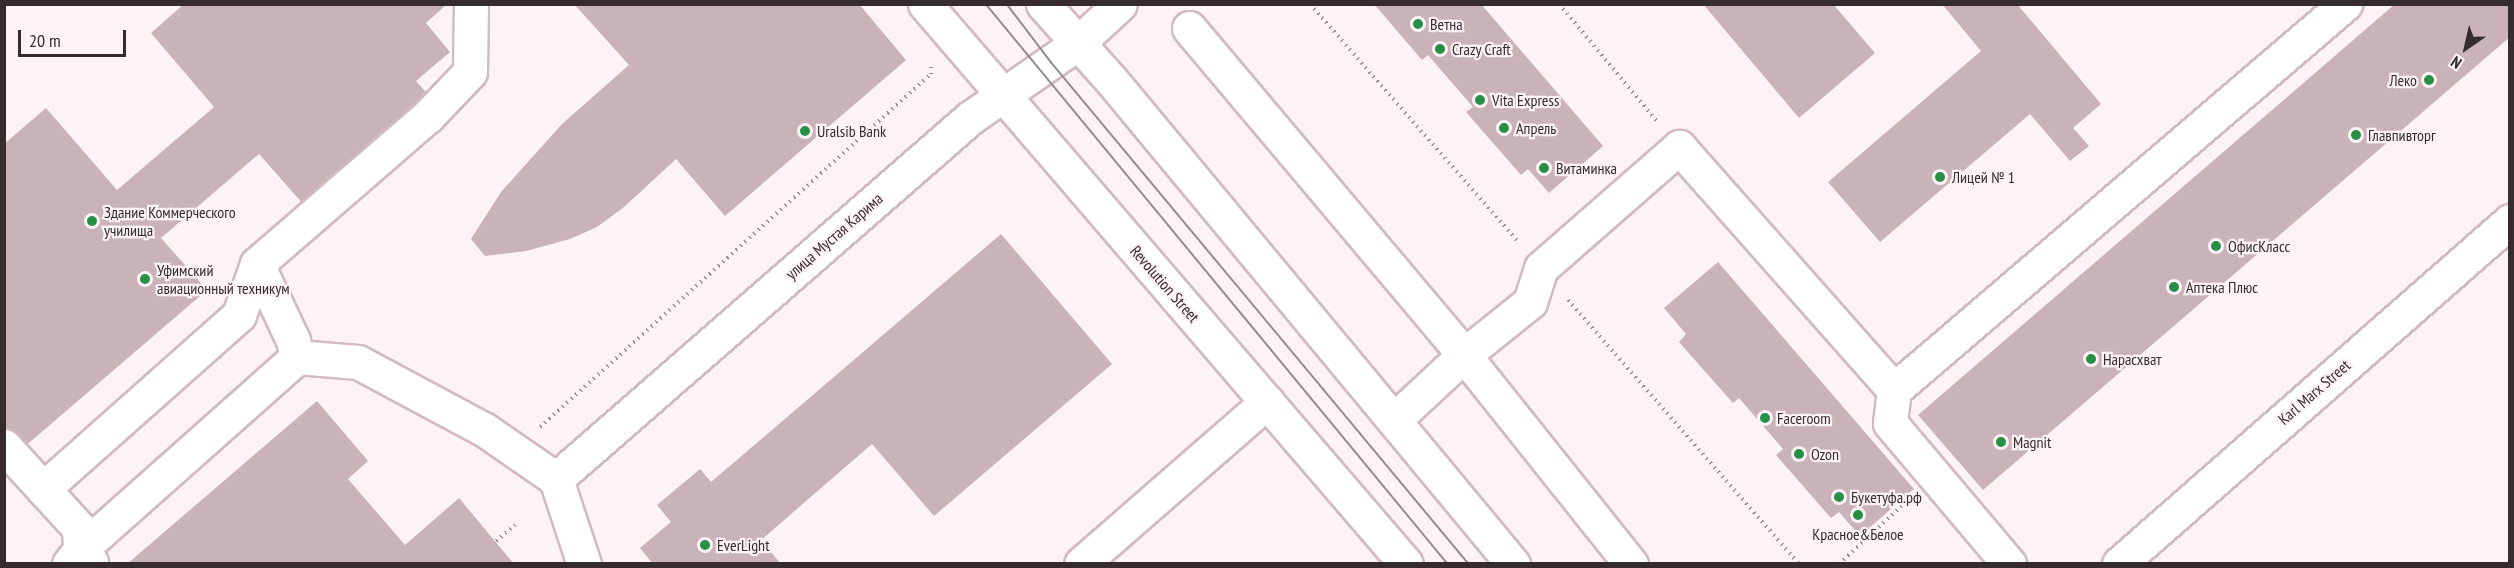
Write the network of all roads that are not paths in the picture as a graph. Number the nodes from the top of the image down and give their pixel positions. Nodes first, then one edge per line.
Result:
1 (471, 4) edge
2 (924, 4) edge
3 (1043, 4) edge
4 (1120, 4) edge
5 (2328, 10) edge
6 (1189, 28) dead end
7 (1078, 43) junction
8 (1004, 96) junction
9 (2510, 221) edge
10 (257, 264) junction
11 (1464, 355) junction
12 (297, 357) junction
13 (1894, 390) junction
14 (1267, 402) junction
15 (1394, 420) junction
16 (4, 446) edge
17 (556, 479) junction
18 (43, 489) junction
19 (80, 559) edge
20 (584, 564) edge
21 (1081, 564) edge
22 (1406, 564) edge
23 (1513, 564) edge
24 (1631, 564) edge
25 (2009, 564) edge
26 (2120, 564) edge

1 - 10 street
2 - 8 street, Revolution Street
3 - 7 street
4 - 7 street, улица Мустая Карима
5 - 13 street
6 - 11 street
7 - 8 street, улица Мустая Карима
7 - 15 street
8 - 14 street, Revolution Street
8 - 17 street, улица Мустая Карима
9 - 26 street, Karl Marx Street
10 - 12 street
10 - 18 street
11 - 13 street
11 - 15 street
11 - 24 street
12 - 17 street
12 - 19 street
13 - 25 street
14 - 21 street
14 - 22 street, Revolution Street
15 - 23 street
16 - 18 street
17 - 20 street
18 - 19 street

